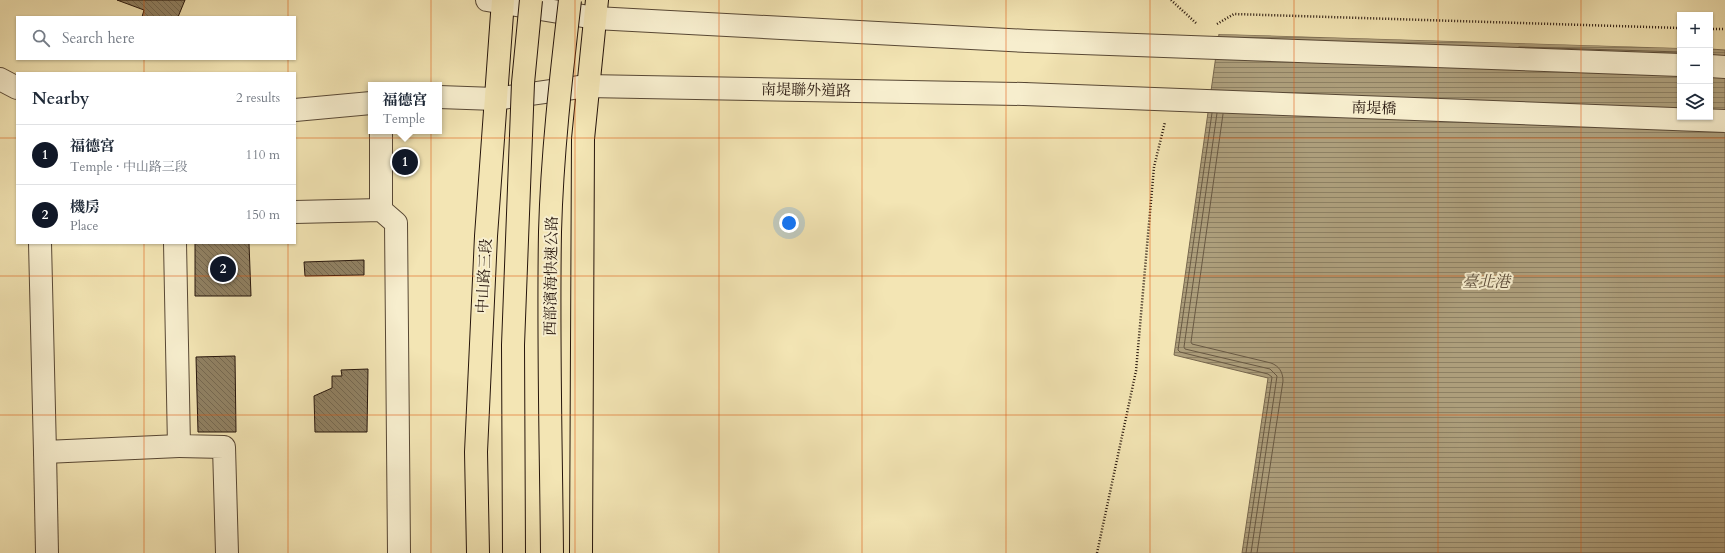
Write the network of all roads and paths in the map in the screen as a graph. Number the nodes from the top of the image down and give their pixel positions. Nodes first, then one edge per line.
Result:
1 (531, 0) edge
2 (570, 0) edge
3 (1171, 0) edge
4 (498, 1) edge
5 (596, 9) edge
6 (1199, 26) dead end
7 (1210, 28) dead end
8 (1677, 28) edge
9 (1713, 29) edge
10 (1725, 29) edge
11 (1677, 65) edge
12 (1713, 66) edge
13 (1725, 67) edge
14 (0, 79) edge
15 (587, 86) junction
16 (16, 87) edge
17 (1024, 94) joint
18 (442, 97) edge
19 (495, 99) junction
20 (368, 103) edge
21 (296, 110) edge
22 (1166, 120) dead end
23 (1725, 121) edge
24 (381, 134) edge
25 (381, 210) junction
26 (296, 212) edge
27 (40, 244) edge
28 (174, 244) edge
29 (179, 446) junction
30 (45, 452) junction
31 (47, 553) edge
32 (227, 553) edge
33 (399, 553) edge
34 (478, 553) edge
35 (514, 553) edge
36 (552, 553) edge
37 (581, 553) edge
38 (1097, 553) edge

1 - 35 main road, bridge
2 - 36 main road, 西部濱海快速公路, bridge
3 - 6 path
4 - 5 street
4 - 19 main road, 中山路三段
5 - 11 street, bridge
5 - 15 main road
7 - 8 path
9 - 10 path
12 - 13 street
14 - 16 street
15 - 17 street, 南堤聯外道路
15 - 19 street, 南堤聯外道路
15 - 37 main road
17 - 23 street, 南堤橋, bridge
18 - 19 street, 南堤聯外道路
19 - 34 main road, 中山路三段
20 - 21 street
22 - 38 path
24 - 25 street
25 - 26 street
25 - 33 street
27 - 30 street
28 - 29 street
29 - 30 street
29 - 32 street
30 - 31 street

